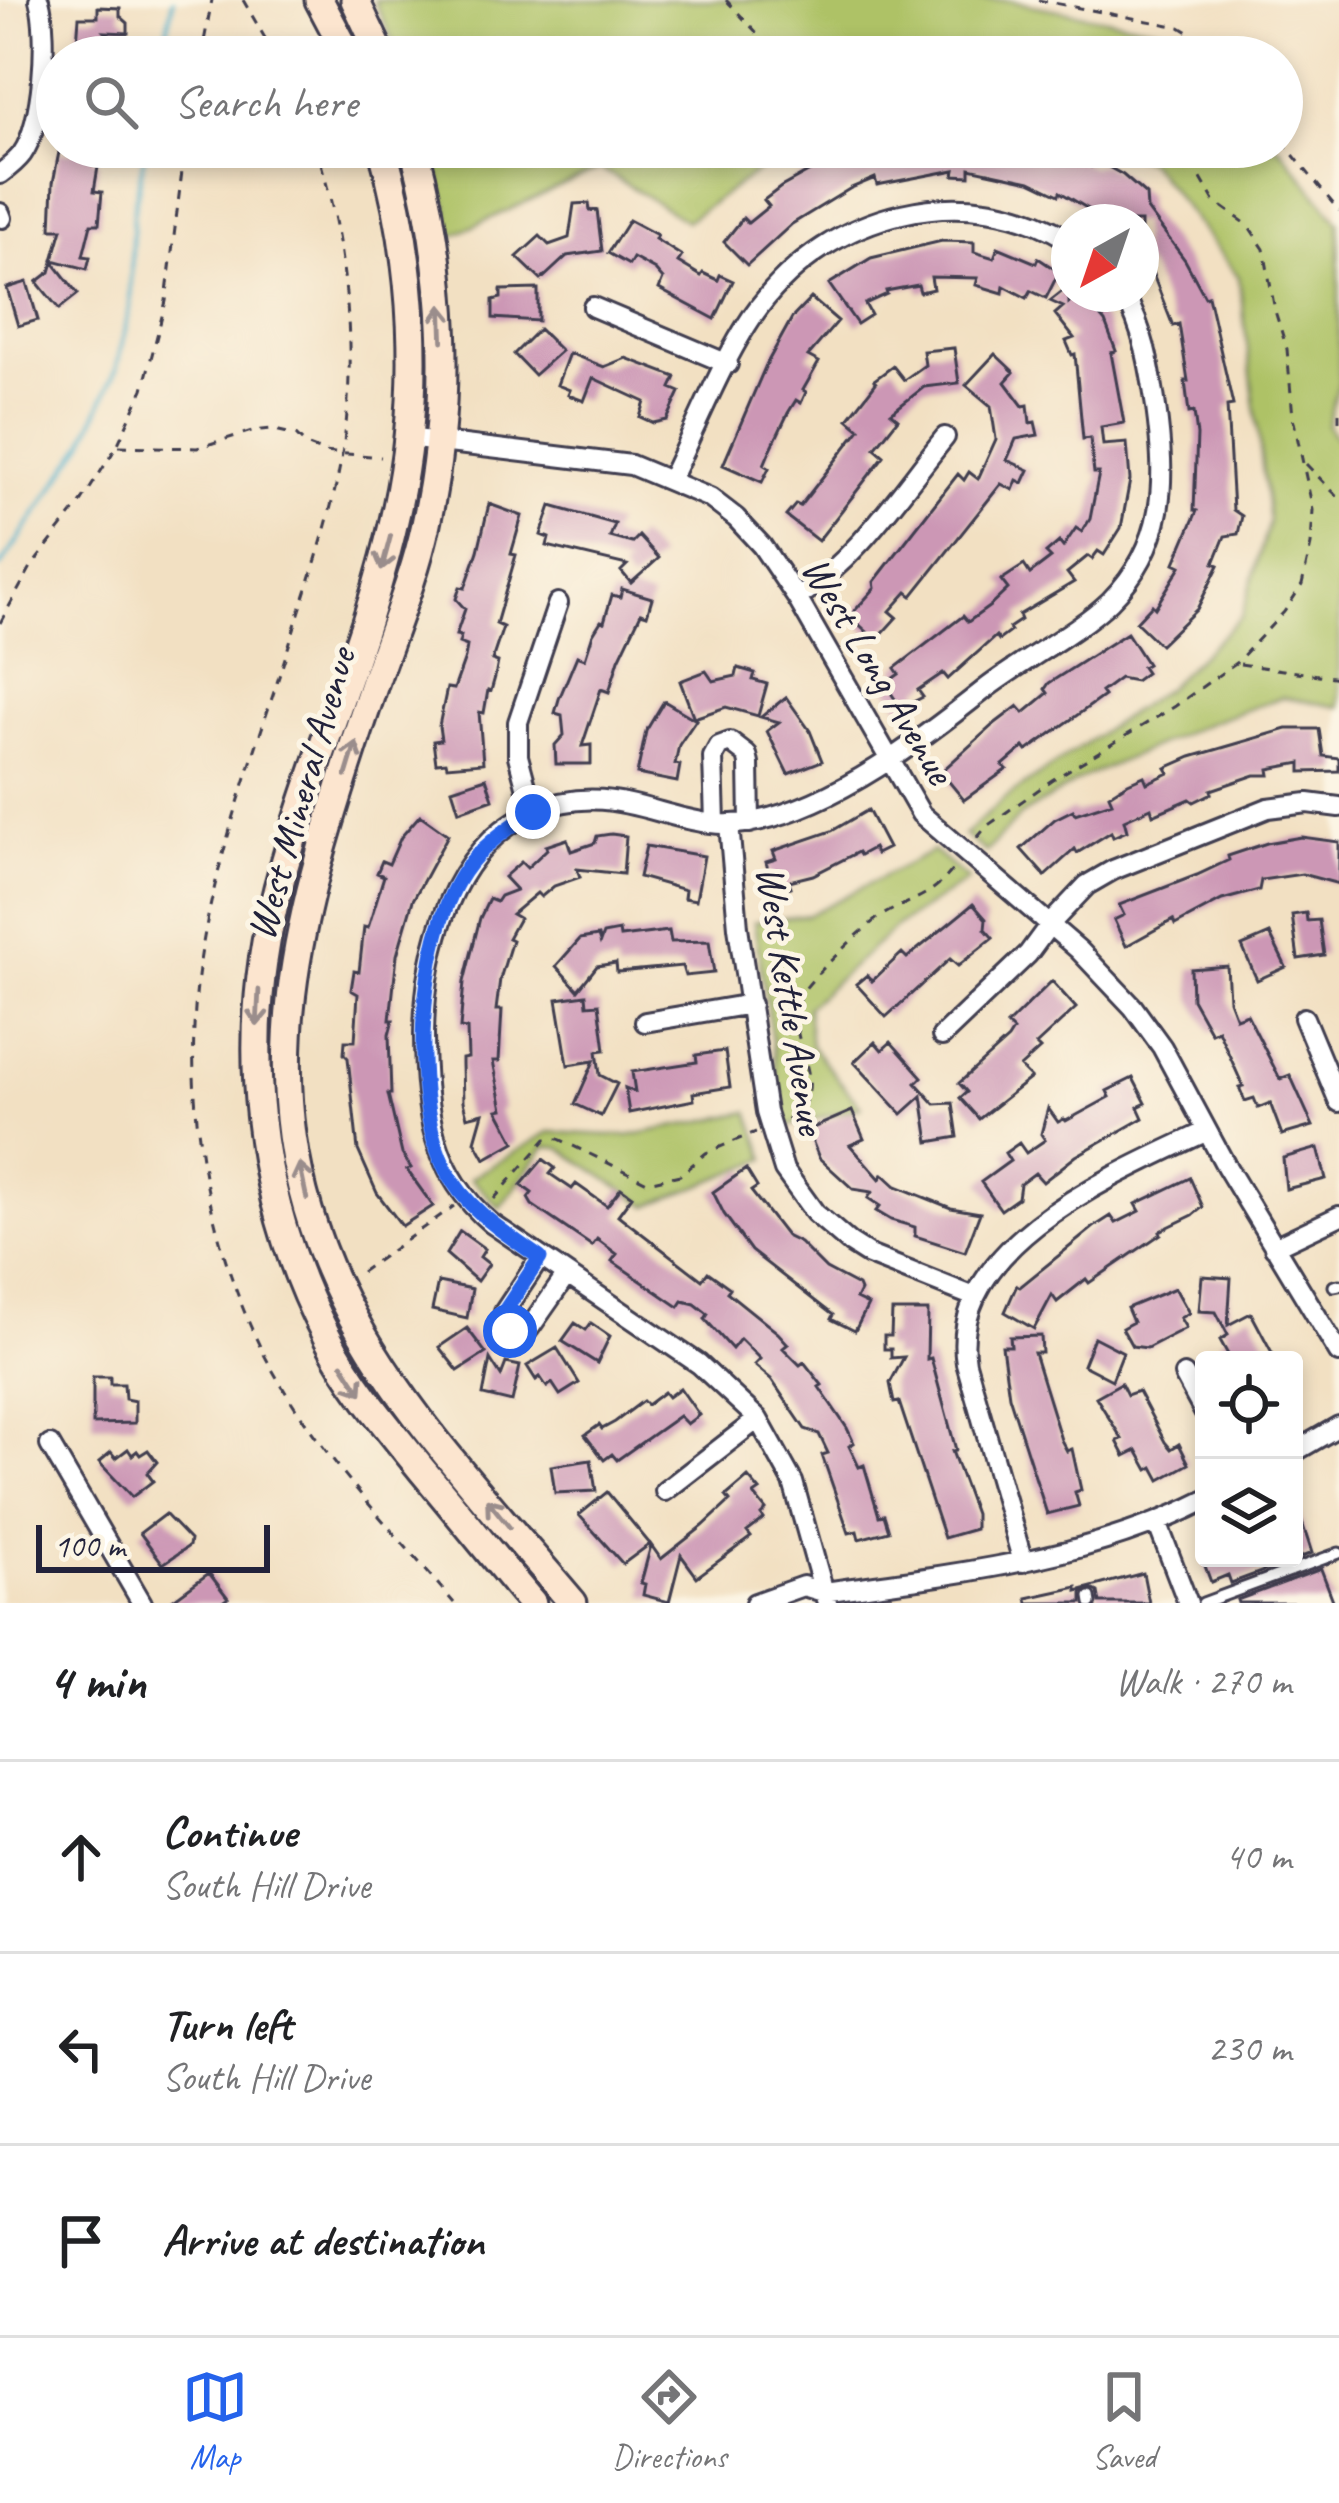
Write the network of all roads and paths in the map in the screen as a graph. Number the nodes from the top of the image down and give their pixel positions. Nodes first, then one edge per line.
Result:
1 (39, 0) edge
2 (212, 0) edge
3 (243, 0) edge
4 (319, 0) edge
5 (355, 0) edge
6 (726, 0) edge
7 (1038, 0) edge
8 (46, 36) edge
9 (205, 36) edge
10 (264, 36) edge
11 (338, 36) edge
12 (372, 36) edge
13 (762, 36) edge
14 (1194, 36) edge
15 (36, 108) edge
16 (1303, 167) edge
17 (182, 168) edge
18 (387, 168) edge
19 (419, 168) edge
20 (1195, 168) edge
21 (0, 174) edge
22 (1339, 211) edge
23 (1051, 230) edge
24 (593, 308) dead end
25 (1131, 312) edge
26 (728, 364) junction
27 (1339, 412) edge
28 (1339, 424) edge
29 (945, 437) dead end
30 (407, 438) junction
31 (439, 440) junction
32 (117, 446) junction
33 (341, 455) dead end
34 (1305, 463) junction
35 (671, 478) junction
36 (1339, 498) edge
37 (796, 598) junction
38 (0, 600) edge
39 (557, 603) dead end
40 (10, 605) junction
41 (0, 623) edge
42 (1237, 662) junction
43 (1339, 678) edge
44 (888, 759) junction
45 (1339, 807) edge
46 (533, 812) junction
47 (722, 823) junction
48 (750, 823) junction
49 (964, 854) junction
50 (1050, 924) junction
51 (751, 1004) junction
52 (1304, 1018) dead end
53 (645, 1022) dead end
54 (942, 1036) dead end
55 (1339, 1102) edge
56 (770, 1128) junction
57 (1207, 1131) junction
58 (466, 1198) junction
59 (482, 1214) junction
60 (1339, 1216) edge
61 (1274, 1247) junction
62 (540, 1258) junction
63 (361, 1272) dead end
64 (566, 1276) junction
65 (972, 1296) junction
66 (1339, 1353) edge
67 (1184, 1376) dead end
68 (1195, 1396) edge
69 (758, 1419) junction
70 (1339, 1426) edge
71 (50, 1445) dead end
72 (1303, 1447) edge
73 (665, 1491) dead end
74 (1195, 1506) edge
75 (1158, 1525) junction
76 (1339, 1552) edge
77 (1023, 1562) junction
78 (821, 1599) edge
79 (142, 1603) edge
80 (532, 1603) edge
81 (573, 1603) edge
82 (755, 1603) edge
83 (1188, 1603) edge
84 (1203, 1603) edge

1 - 8 street
2 - 9 path
3 - 10 path
4 - 11 main road
5 - 12 main road
6 - 13 path
7 - 14 path
15 - 21 street
16 - 22 path
17 - 32 path
18 - 30 main road, West Mineral Avenue
31 -> 19 main road, West Mineral Avenue
20 - 34 path
23 - 26 street
24 - 26 street
25 - 44 street
26 - 35 street
27 - 28 path
29 - 37 street
30 - 31 street, West Long Avenue
30 -> 80 main road, West Mineral Avenue
31 - 35 street, West Long Avenue
81 -> 31 main road, West Mineral Avenue
32 - 33 path
32 - 40 path
34 - 36 path
34 - 42 path
35 - 37 street, West Long Avenue
37 - 44 street, West Long Avenue
38 - 40 path
39 - 46 street
40 - 41 path
42 - 43 path
42 - 49 path
44 - 48 street
44 - 49 street, West Long Avenue
45 - 50 street
46 - 47 street
46 - 58 street
47 - 48 street
47 - 48 street, West Kettle Avenue
47 - 51 street, West Kettle Avenue
49 - 50 street, West Long Avenue
49 - 56 path
50 - 54 street
50 - 57 street, West Long Avenue
51 - 53 street
51 - 56 street, West Kettle Avenue
52 - 55 street
56 - 59 path
56 - 65 street, West Kettle Avenue
57 - 61 street, West Long Avenue
57 - 65 street
58 - 59 street
58 - 63 path
59 - 62 street
60 - 61 street
61 - 66 street, West Long Avenue
62 - 64 street
62 - 64 street
64 - 69 street
65 - 77 street
67 - 68 street
69 - 73 street
69 - 78 street
70 - 72 street
71 - 79 street
74 - 75 street
75 - 77 street
75 - 83 street
76 - 84 lane
77 - 78 street
78 - 82 street

